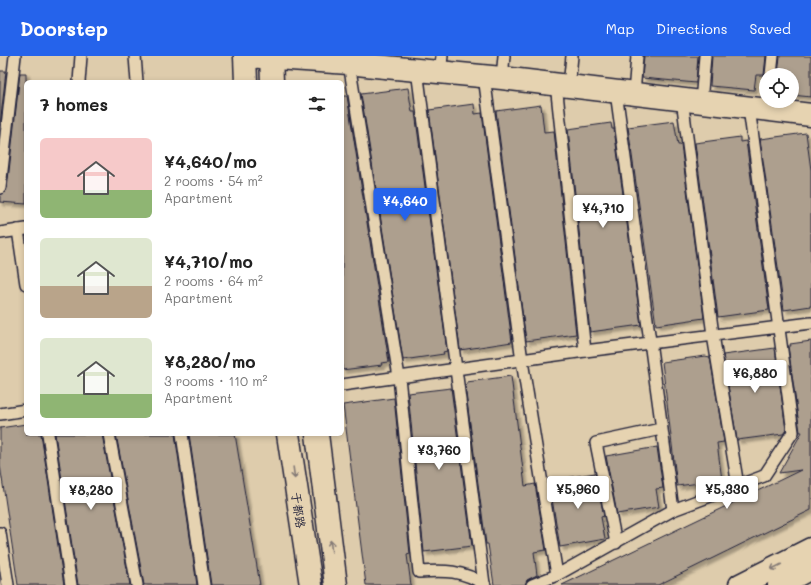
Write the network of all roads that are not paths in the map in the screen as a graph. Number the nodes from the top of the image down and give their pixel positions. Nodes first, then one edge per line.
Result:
1 (14, 56) edge
2 (81, 56) edge
3 (135, 56) edge
4 (245, 56) edge
5 (504, 56) edge
6 (572, 56) edge
7 (637, 56) edge
8 (705, 56) edge
9 (773, 56) edge
10 (271, 57) edge
11 (376, 61) edge
12 (349, 62) junction
13 (441, 64) edge
14 (772, 68) edge
15 (416, 70) junction
16 (493, 77) junction
17 (79, 80) edge
18 (137, 80) edge
19 (246, 80) edge
20 (272, 80) edge
21 (563, 85) junction
22 (625, 93) junction
23 (691, 101) junction
24 (759, 107) edge
25 (762, 108) edge
26 (768, 108) edge
27 (811, 115) edge
28 (0, 188) edge
29 (22, 229) edge
30 (0, 233) edge
31 (24, 256) edge
32 (811, 323) edge
33 (779, 327) junction
34 (713, 335) junction
35 (649, 343) junction
36 (585, 351) junction
37 (522, 361) junction
38 (456, 369) junction
39 (399, 377) junction
40 (344, 385) edge
41 (24, 410) edge
42 (0, 414) edge
43 (661, 428) junction
44 (48, 436) edge
45 (109, 436) edge
46 (182, 436) edge
47 (288, 436) edge
48 (317, 436) edge
49 (738, 486) junction
50 (673, 510) junction
51 (0, 533) edge
52 (616, 543) junction
53 (811, 549) edge
54 (811, 568) edge
55 (557, 575) junction
56 (485, 584) edge
57 (8, 585) edge
58 (71, 585) edge
59 (137, 585) edge
60 (204, 585) edge
61 (310, 585) edge
62 (336, 585) edge
63 (532, 585) edge
64 (740, 585) edge
65 (779, 585) edge

1 - 28 lane
2 - 17 lane
3 - 18 lane
4 - 10 street
4 - 19 street
5 - 16 lane
6 - 21 lane
7 - 22 lane
8 - 23 lane
9 - 14 lane
10 - 12 street
10 - 20 street
11 - 12 street
11 - 15 street
12 - 39 lane
13 - 15 street
13 - 16 street
15 - 38 lane
16 - 21 street
16 - 37 lane
21 - 22 street
21 - 36 lane
22 - 23 street
22 - 35 lane
23 - 24 street
23 - 34 lane
25 - 33 lane
26 - 27 street
29 - 30 lane
29 - 31 lane
32 - 33 lane
33 - 34 lane
33 - 49 lane
34 - 35 lane
34 - 49 lane
35 - 36 lane
35 - 43 lane
36 - 37 lane
37 - 38 lane
37 - 55 lane
38 - 39 lane
38 - 56 lane
39 - 40 lane
39 - 56 lane
41 - 42 lane
43 - 50 lane
43 - 52 lane
44 - 58 lane
45 - 59 lane
46 - 60 lane
47 -> 61 street, 于都路
62 -> 48 street
49 - 50 lane
50 - 52 lane
51 - 57 lane
52 - 55 lane
53 -> 64 street
54 - 65 street
55 - 63 lane

